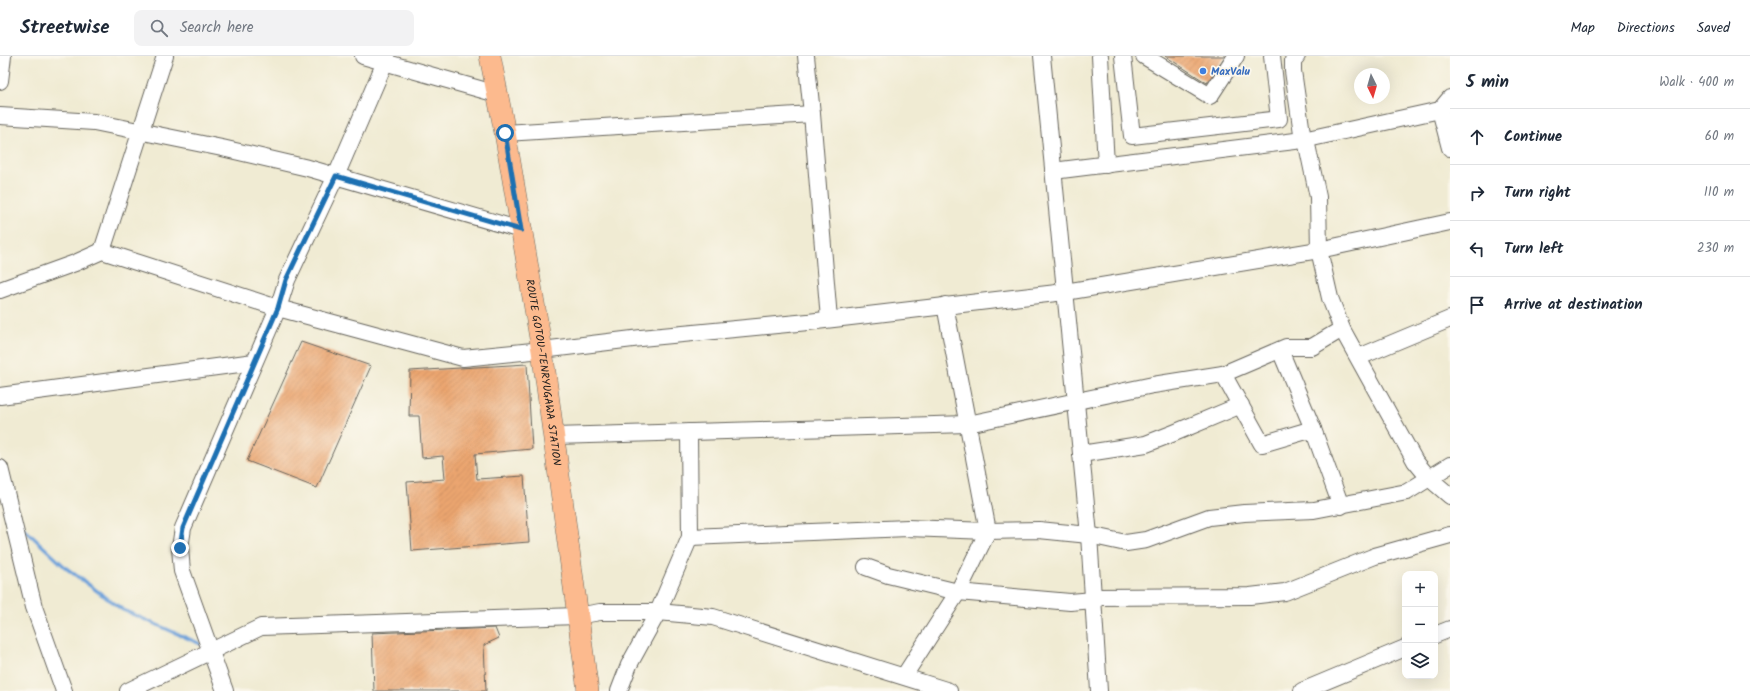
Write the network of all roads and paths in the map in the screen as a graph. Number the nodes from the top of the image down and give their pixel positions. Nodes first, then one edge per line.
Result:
1 (3, 56) edge
2 (165, 56) edge
3 (363, 56) edge
4 (490, 56) edge
5 (806, 56) edge
6 (1042, 56) edge
7 (1100, 56) edge
8 (1123, 56) edge
9 (1144, 56) edge
10 (1236, 56) edge
11 (1272, 56) edge
12 (1297, 56) edge
13 (386, 59) edge
14 (0, 81) edge
15 (497, 94) junction
16 (1445, 104) edge
17 (812, 114) junction
18 (0, 116) edge
19 (1189, 130) junction
20 (140, 131) junction
21 (505, 133) junction
22 (1304, 140) junction
23 (1450, 148) edge
24 (1191, 154) junction
25 (1106, 165) junction
26 (1053, 171) junction
27 (336, 176) junction
28 (1450, 222) edge
29 (521, 230) junction
30 (1319, 250) junction
31 (102, 251) junction
32 (0, 290) edge
33 (1065, 292) junction
34 (945, 305) junction
35 (278, 308) junction
36 (1450, 319) edge
37 (829, 320) junction
38 (1342, 329) junction
39 (542, 350) junction
40 (1280, 350) junction
41 (1359, 357) junction
42 (254, 362) junction
43 (1223, 374) junction
44 (0, 396) edge
45 (1075, 400) junction
46 (1240, 405) junction
47 (968, 424) junction
48 (1313, 428) junction
49 (688, 432) junction
50 (555, 436) junction
51 (1081, 454) junction
52 (1450, 465) edge
53 (0, 468) edge
54 (1429, 478) junction
55 (1450, 496) edge
56 (1341, 506) junction
57 (988, 531) junction
58 (1089, 535) junction
59 (1450, 535) edge
60 (690, 537) junction
61 (866, 567) dead end
62 (958, 592) junction
63 (1094, 598) junction
64 (658, 612) junction
65 (577, 616) junction
66 (1450, 629) edge
67 (1438, 634) edge
68 (1402, 649) edge
69 (210, 652) junction
70 (904, 676) junction
71 (64, 691) edge
72 (128, 691) edge
73 (226, 691) edge
74 (588, 691) edge
75 (619, 691) edge
76 (949, 691) edge
77 (1099, 691) edge
78 (1302, 691) edge

1 - 14 street
2 - 20 street
3 - 13 street
4 - 15 main road, ROUTE GOTOU-TENRYUGAWA STATION
5 - 17 street
6 - 26 street
7 - 25 street
8 - 19 street
9 - 10 street
11 - 19 street
12 - 22 street
13 - 15 street
13 - 27 street
15 - 21 main road, ROUTE GOTOU-TENRYUGAWA STATION
16 - 22 street
16 - 23 street
17 - 21 street
17 - 37 street
18 - 20 street
19 - 24 street
20 - 27 street
20 - 31 street
21 - 29 main road, ROUTE GOTOU-TENRYUGAWA STATION
22 - 24 street
22 - 30 street
24 - 25 street
25 - 26 street
26 - 33 street
27 - 29 street
27 - 35 street
28 - 30 street
29 - 39 main road, ROUTE GOTOU-TENRYUGAWA STATION
30 - 33 street
30 - 38 street
31 - 32 street
31 - 35 street
33 - 34 street
33 - 45 street
34 - 37 street
34 - 47 street
35 - 39 street
35 - 42 street
36 - 41 street
37 - 39 street
38 - 40 street
38 - 41 street
39 - 50 main road, ROUTE GOTOU-TENRYUGAWA STATION
40 - 43 street
40 - 48 street
41 - 54 street
42 - 44 street
42 - 69 street
43 - 45 street
43 - 46 street
45 - 47 street
45 - 51 street
46 - 48 street
46 - 51 street
47 - 49 street
47 - 57 street
48 - 56 street
49 - 50 street
49 - 60 street
50 - 65 main road, ROUTE GOTOU-TENRYUGAWA STATION
51 - 58 street
52 - 54 street
53 - 71 street
54 - 55 street
54 - 56 street
56 - 58 street
57 - 58 street
57 - 60 street
57 - 62 street
58 - 63 street
59 - 63 street
60 - 64 street
61 - 62 street
62 - 63 street
62 - 70 street
63 - 77 street
64 - 65 street
64 - 70 street
64 - 75 street
65 - 69 street
65 - 74 main road, ROUTE GOTOU-TENRYUGAWA STATION
66 - 67 street
68 - 78 street
69 - 72 street
69 - 73 street
70 - 76 street

